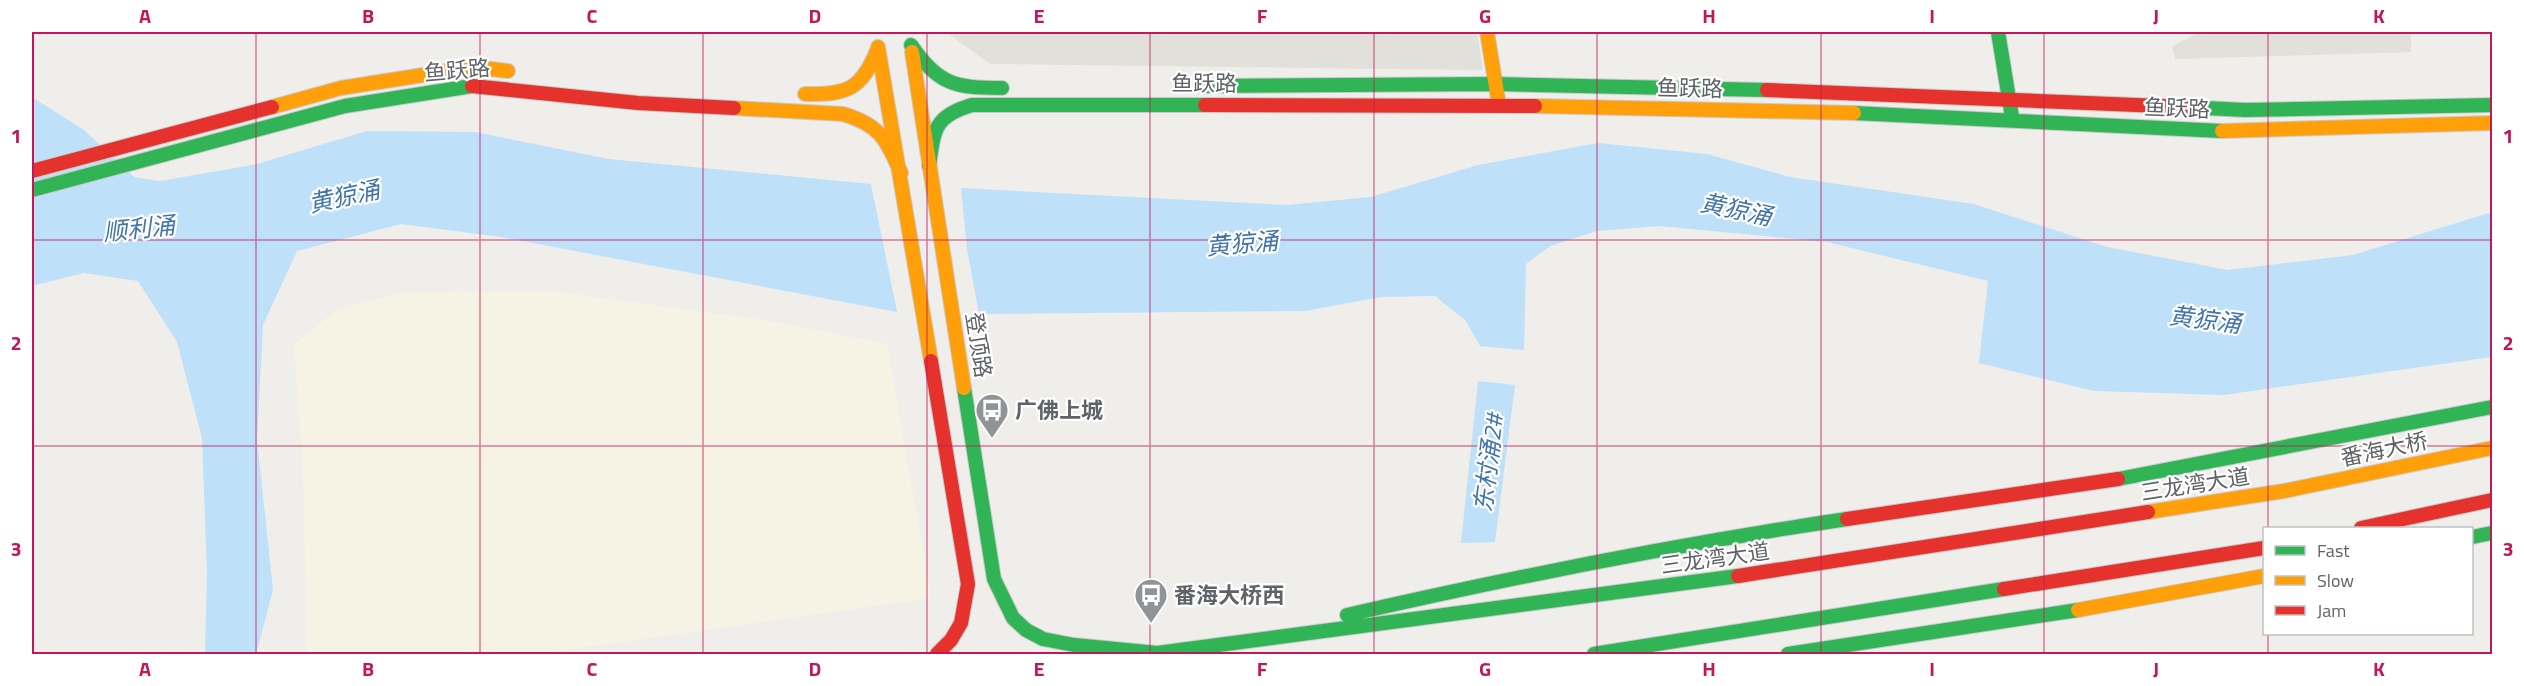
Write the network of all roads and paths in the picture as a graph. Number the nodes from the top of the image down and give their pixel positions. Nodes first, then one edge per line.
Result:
1 (875, 32) edge
2 (1487, 32) edge
3 (1998, 32) edge
4 (909, 38) edge
5 (878, 48) junction
6 (522, 73) dead end
7 (1495, 84) junction
8 (1184, 87) dead end
9 (1017, 88) dead end
10 (792, 94) dead end
11 (2009, 102) junction
12 (1498, 105) junction
13 (2493, 105) edge
14 (2013, 122) junction
15 (2493, 123) edge
16 (930, 166) junction
17 (32, 171) edge
18 (901, 173) junction
19 (32, 189) edge
20 (2493, 407) edge
21 (2493, 448) edge
22 (2284, 491) joint
23 (2493, 500) edge
24 (2366, 527) edge
25 (2493, 533) edge
26 (2473, 537) edge
27 (2263, 548) edge
28 (2263, 576) edge
29 (994, 579) junction
30 (968, 584) junction
31 (1208, 647) junction
32 (937, 654) edge
33 (1153, 654) edge
34 (1593, 654) edge
35 (1788, 654) edge

1 - 5 main road
2 - 7 main road
3 - 11 main road
4 - 9 main road
4 - 16 main road, 登顶路
5 - 10 main road
5 - 18 main road
6 - 17 main road, 鱼跃路
7 - 8 main road, 鱼跃路
7 - 11 main road, 鱼跃路
7 - 12 main road
11 - 13 main road, 鱼跃路
11 - 14 main road
12 - 14 main road, 鱼跃路
12 - 16 main road, 鱼跃路
14 - 15 main road, 鱼跃路
16 - 29 main road, 登顶路
18 - 19 main road, 鱼跃路
18 - 30 main road
20 - 31 main road
21 - 22 main road, 番海大桥
22 - 31 main road, 三龙湾大道
23 - 24 main road
25 - 26 main road
27 - 34 main road
28 - 35 main road
29 - 30 main road
29 - 33 main road, 登顶路
30 - 32 main road
31 - 33 main road, 三龙湾大道

